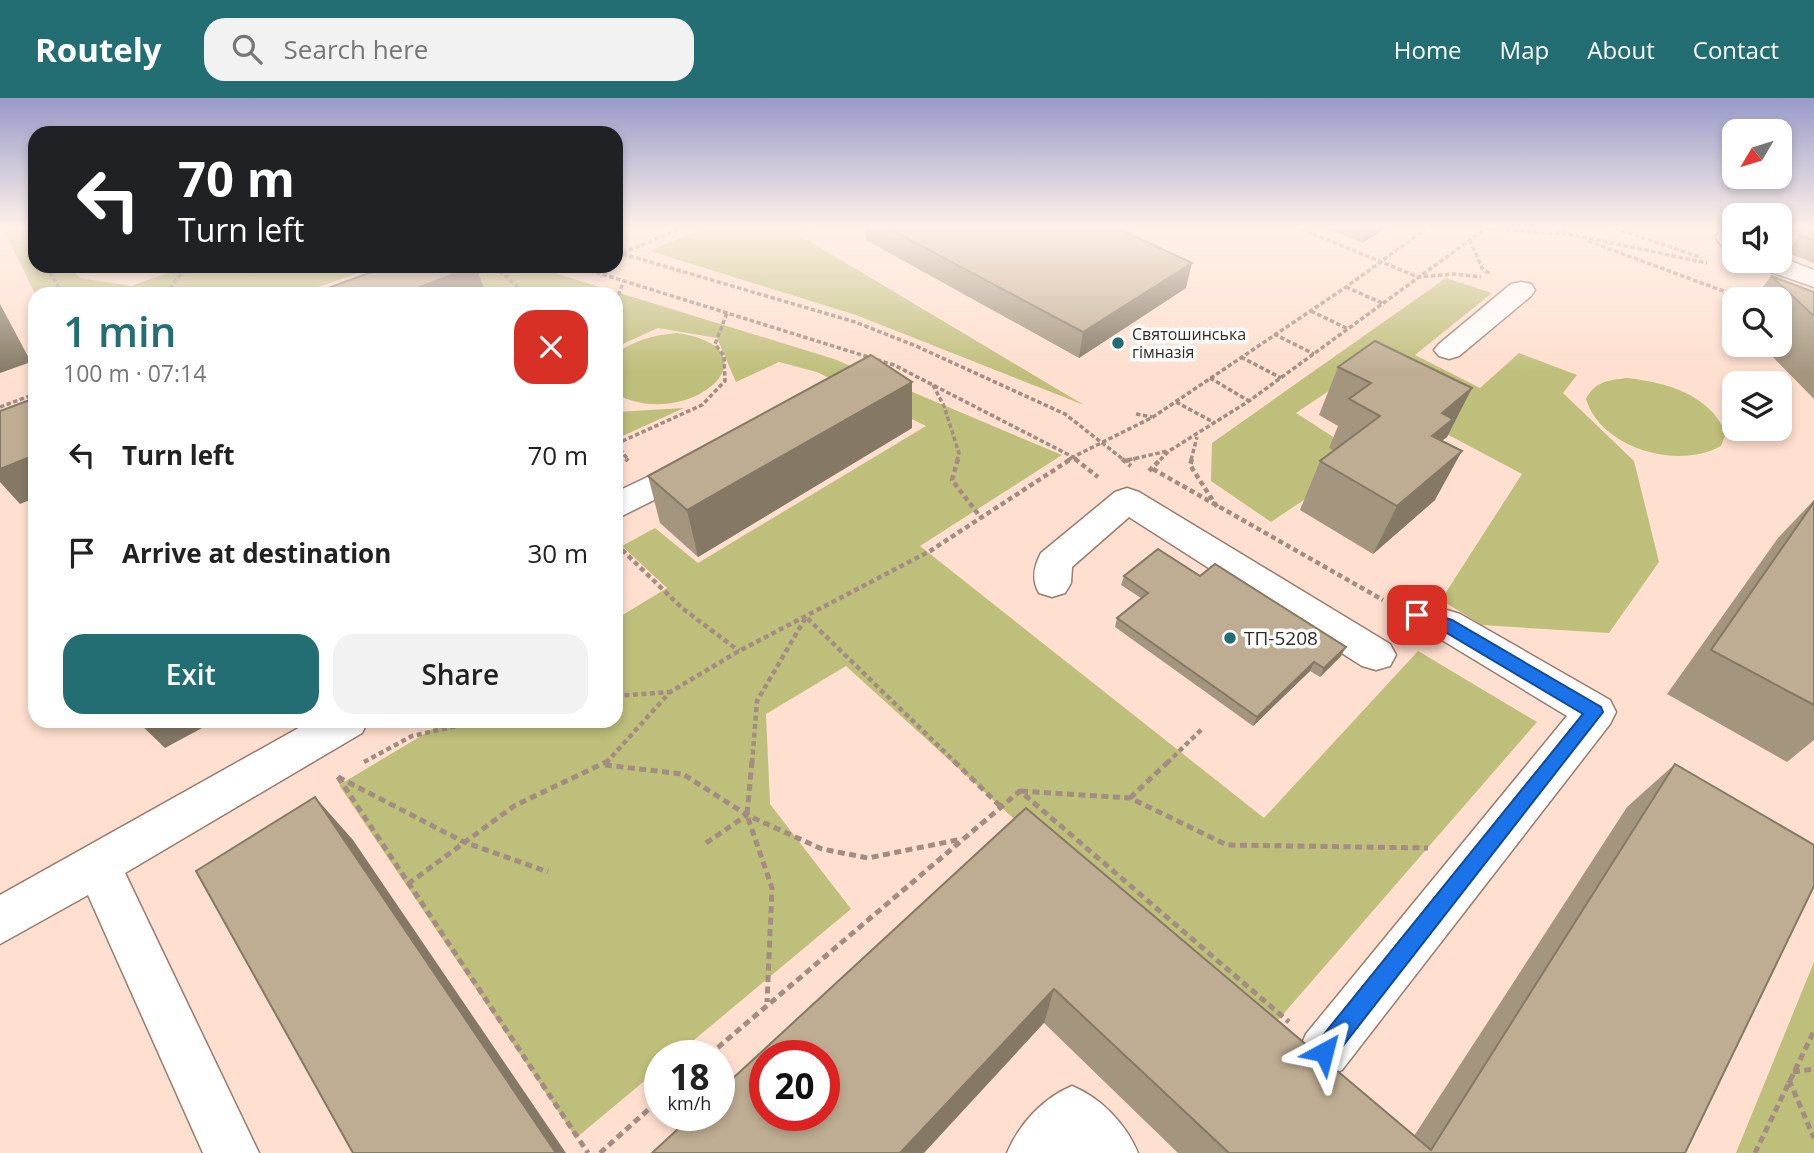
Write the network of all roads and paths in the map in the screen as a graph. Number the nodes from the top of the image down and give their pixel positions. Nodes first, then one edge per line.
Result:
1 (505, 275) edge
2 (607, 275) edge
3 (691, 275) edge
4 (1362, 275) edge
5 (1414, 275) edge
6 (1420, 275) edge
7 (1439, 275) edge
8 (1459, 275) edge
9 (1681, 275) edge
10 (1418, 277) junction
11 (624, 280) junction
12 (1508, 285) joint
13 (518, 287) edge
14 (621, 287) edge
15 (1346, 287) junction
16 (1722, 290) edge
17 (1383, 303) junction
18 (1310, 310) junction
19 (727, 313) junction
20 (1348, 329) junction
21 (1274, 334) junction
22 (1449, 351) dead end
23 (1314, 354) junction
24 (1241, 357) junction
25 (1210, 378) junction
26 (1281, 378) junction
27 (933, 385) junction
28 (28, 397) edge
29 (1176, 401) junction
30 (1249, 401) junction
31 (0, 407) edge
32 (1136, 414) dead end
33 (1153, 417) junction
34 (1215, 423) junction
35 (1197, 436) junction
36 (623, 441) edge
37 (1102, 443) junction
38 (723, 450) edge
39 (1169, 451) junction
40 (1073, 457) junction
41 (1125, 461) junction
42 (1134, 468) dead end
43 (1153, 469) junction
44 (1143, 476) dead end
45 (623, 503) edge
46 (1217, 508) junction
47 (981, 518) junction
48 (623, 551) edge
49 (1052, 583) dead end
50 (1417, 615) joint
51 (806, 617) junction
52 (739, 651) junction
53 (1376, 655) dead end
54 (670, 692) junction
55 (623, 695) edge
56 (335, 728) edge
57 (1203, 728) dead end
58 (604, 765) junction
59 (1020, 791) junction
60 (1130, 797) junction
61 (1001, 807) junction
62 (747, 815) junction
63 (964, 838) junction
64 (464, 842) junction
65 (706, 843) dead end
66 (1486, 849) junction
67 (97, 865) junction
68 (548, 872) dead end
69 (408, 884) junction
70 (0, 921) edge
71 (767, 1003) junction
72 (1814, 1031) edge
73 (726, 1040) edge
74 (1324, 1052) joint
75 (1814, 1069) edge
76 (1793, 1072) junction
77 (1788, 1080) junction
78 (644, 1114) edge
79 (1814, 1138) edge
80 (232, 1153) edge
81 (589, 1153) edge
82 (600, 1153) edge
83 (1035, 1153) edge
84 (1110, 1153) edge
85 (1755, 1153) edge

1 - 13 path
2 - 11 path
3 - 37 path
4 - 15 path
5 - 10 path
6 - 10 path
7 - 10 path
8 - 12 path
9 - 16 path
10 - 17 path
11 - 14 path
11 - 19 path
12 - 22 lane
15 - 17 path
15 - 18 path
17 - 20 path
18 - 20 path
18 - 21 path
19 - 27 path
19 - 36 path
20 - 23 path
21 - 23 path
21 - 24 path
23 - 26 path
24 - 25 path
24 - 26 path
25 - 29 path
25 - 30 path
26 - 30 path
27 - 40 path
27 - 47 path
28 - 31 path
29 - 33 path
29 - 34 path
30 - 34 path
32 - 33 path
33 - 37 path
34 - 35 path
35 - 39 path
35 - 46 path
37 - 40 path
37 - 41 path
38 - 45 lane
39 - 41 path
39 - 43 path
40 - 47 path
41 - 42 path
43 - 44 path
43 - 46 path
46 - 50 path
47 - 51 path
48 - 52 path
49 - 53 lane
50 - 66 lane
51 - 52 path
51 - 61 path
51 - 62 path
52 - 54 path
54 - 55 path
54 - 58 path
56 - 67 lane
57 - 60 path
58 - 62 path
58 - 64 path
59 - 60 path
59 - 61 path
59 - 74 path
60 - 66 path
61 - 63 path
62 - 63 path
62 - 65 path
62 - 71 path
63 - 71 path
64 - 68 path
64 - 69 path
64 - 69 path
66 - 74 lane
67 - 70 lane
67 - 80 lane
69 - 81 path
71 - 73 path
72 - 76 path
75 - 76 path
76 - 77 path
77 - 79 path
77 - 85 path
78 - 82 path
83 - 84 lane

